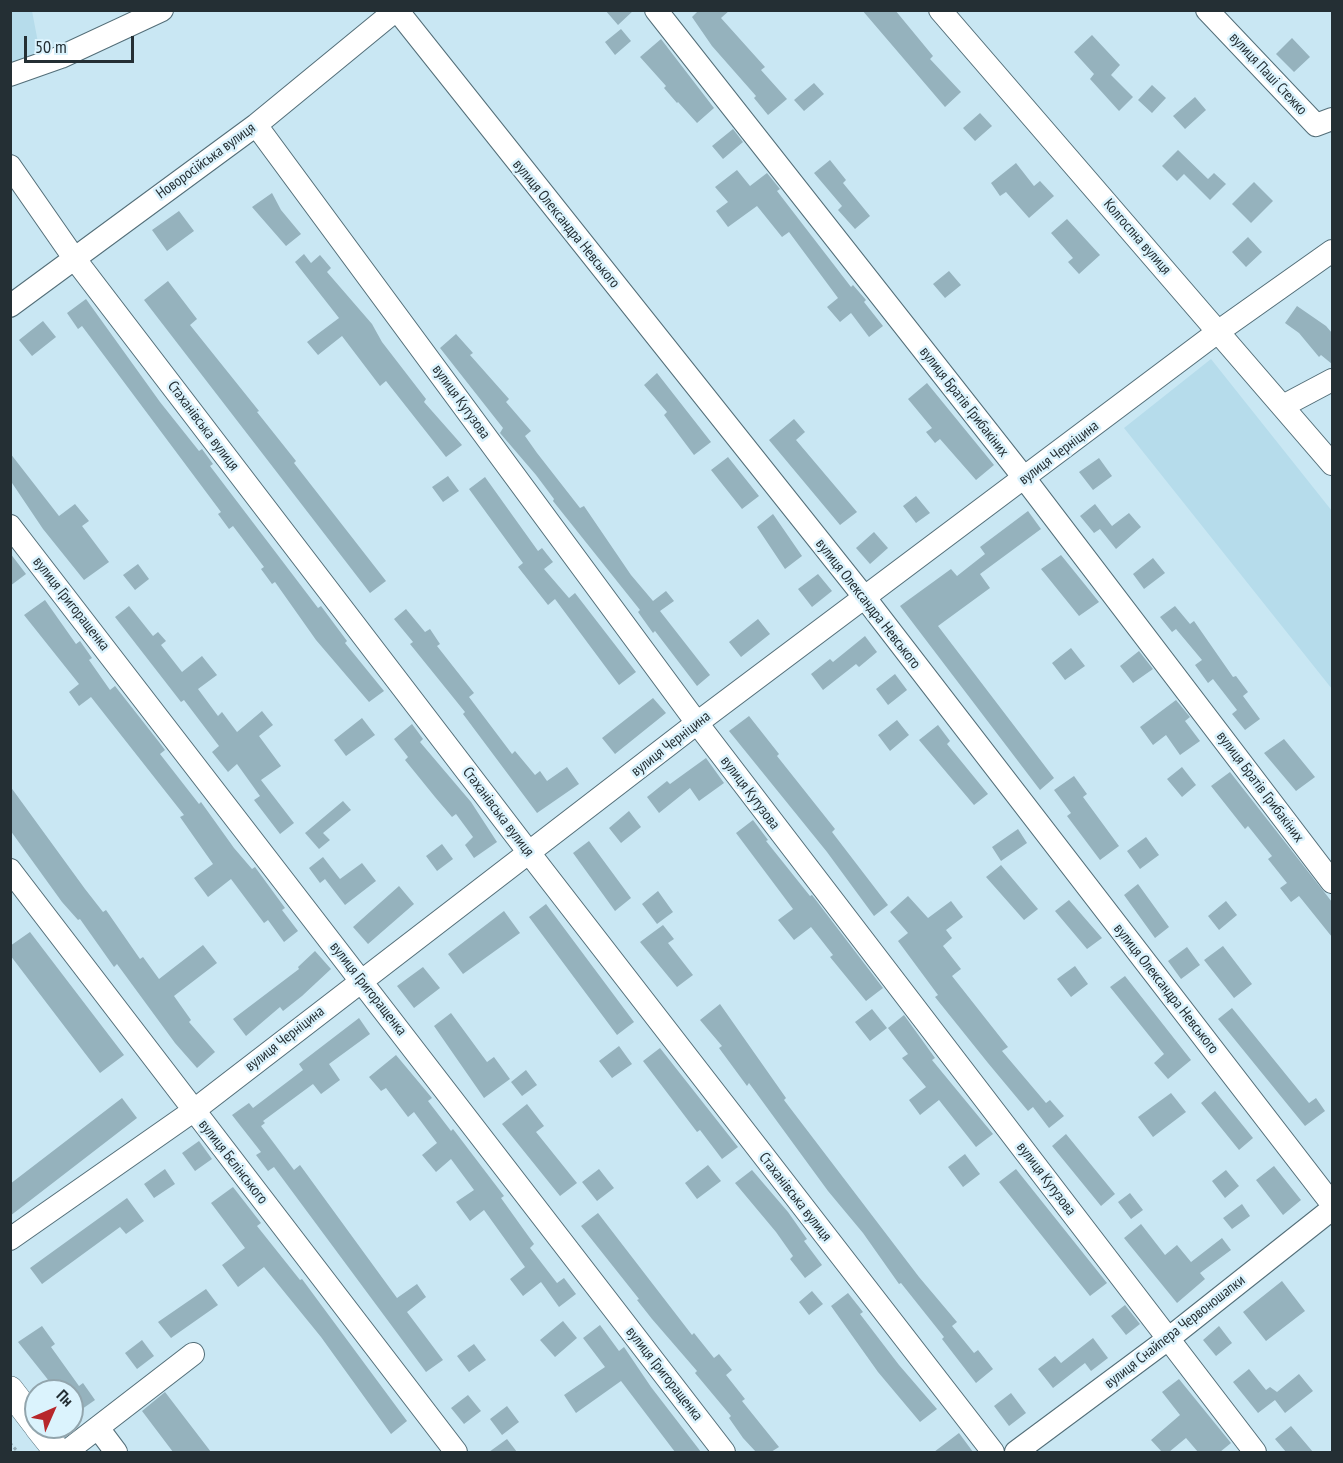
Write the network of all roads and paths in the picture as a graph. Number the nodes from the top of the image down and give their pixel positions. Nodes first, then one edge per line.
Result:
1 (162, 10) edge
2 (397, 10) edge
3 (656, 10) edge
4 (940, 10) edge
5 (1207, 10) edge
6 (10, 75) edge
7 (1332, 119) edge
8 (256, 125) junction
9 (10, 166) edge
10 (1332, 251) edge
11 (74, 258) junction
12 (10, 306) edge
13 (1219, 331) junction
14 (1332, 380) edge
15 (1283, 406) junction
16 (1332, 464) edge
17 (1024, 480) junction
18 (10, 526) edge
19 (865, 598) junction
20 (697, 723) junction
21 (530, 854) junction
22 (10, 870) edge
23 (1332, 882) edge
24 (361, 980) junction
25 (193, 1111) junction
26 (1332, 1204) edge
27 (1332, 1209) edge
28 (10, 1239) edge
29 (1168, 1339) junction
30 (194, 1354) dead end
31 (10, 1390) edge
32 (24, 1409) edge
33 (98, 1428) junction
34 (48, 1439) edge
35 (10, 1443) edge
36 (18, 1452) edge
37 (58, 1452) edge
38 (66, 1452) edge
39 (116, 1452) edge
40 (456, 1452) edge
41 (724, 1452) edge
42 (993, 1452) edge
43 (1016, 1452) edge
44 (1255, 1452) edge

1 - 6 street
2 - 8 street, Новоросійська вулиця
2 - 19 street, вулиця Олександра Невського
3 - 17 street, вулиця Братів Грибакіних
4 - 13 street, Колгоспна вулиця
5 - 7 street, вулиця Паші Стежко
8 - 11 street, Новоросійська вулиця
8 - 20 street, вулиця Кутузова
9 - 11 street, Стаханівська вулиця
10 - 13 street, вулиця Черніцина
11 - 12 street, Новоросійська вулиця
11 - 21 street, Стаханівська вулиця
13 - 15 street, Колгоспна вулиця
13 - 17 street, вулиця Черніцина
14 - 15 street
15 - 16 street, Колгоспна вулиця
17 - 19 street, вулиця Черніцина
17 - 23 street, вулиця Братів Грибакіних
18 - 24 street, вулиця Григоращенка
19 - 20 street, вулиця Черніцина
19 - 26 street, вулиця Олександра Невського
20 - 21 street, вулиця Черніцина
20 - 29 street, вулиця Кутузова
21 - 24 street, вулиця Черніцина
21 - 42 street, Стаханівська вулиця
22 - 25 street, вулиця Бєлінського
24 - 25 street, вулиця Черніцина
24 - 41 street, вулиця Григоращенка
25 - 28 street, вулиця Черніцина
25 - 40 street, вулиця Бєлінського
27 - 29 street, вулиця Снайпера Червоношапки
29 - 43 street, вулиця Снайпера Червоношапки
29 - 44 street, вулиця Кутузова
30 - 33 street
31 - 32 main road
33 - 38 street
33 - 39 street
34 - 37 main road
35 - 36 path

